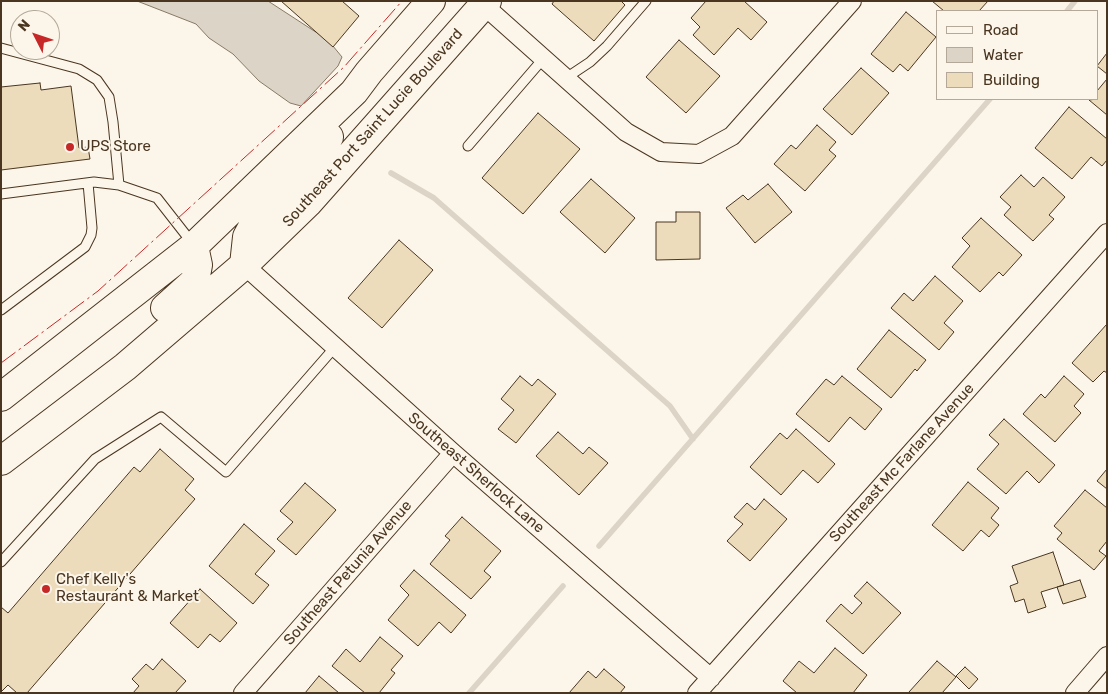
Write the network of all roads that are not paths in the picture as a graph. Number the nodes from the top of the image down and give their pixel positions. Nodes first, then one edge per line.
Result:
1 (431, 1) edge
2 (646, 1) edge
3 (852, 1) edge
4 (483, 3) edge
5 (1, 48) edge
6 (543, 59) junction
7 (566, 78) junction
8 (354, 92) junction
9 (468, 146) dead end
10 (88, 183) junction
11 (119, 185) junction
12 (1, 194) edge
13 (1107, 233) edge
14 (194, 246) junction
15 (244, 265) junction
16 (1, 310) edge
17 (335, 347) junction
18 (1, 397) edge
19 (453, 453) junction
20 (1, 461) edge
21 (1, 562) edge
22 (1107, 656) edge
23 (711, 678) junction
24 (243, 693) edge
25 (698, 693) edge
26 (1075, 693) edge

1 - 8 main road
2 - 7 lane
3 - 7 street
4 - 6 street
4 - 15 main road, Southeast Port Saint Lucie Boulevard
5 - 11 lane
6 - 7 street
6 - 9 lane
8 - 14 main road
8 - 15 main road
10 - 11 lane
10 - 12 lane
10 - 16 lane
11 - 14 lane
13 - 23 street, Southeast Mc Farlane Avenue
14 - 18 main road
14 - 20 main road
15 - 17 street, Southeast Sherlock Lane
15 - 20 main road, Southeast Port Saint Lucie Boulevard
17 - 19 street, Southeast Sherlock Lane
17 - 21 lane
19 - 23 street, Southeast Sherlock Lane
19 - 24 street, Southeast Petunia Avenue
22 - 26 street
23 - 25 street, Southeast Mc Farlane Avenue

